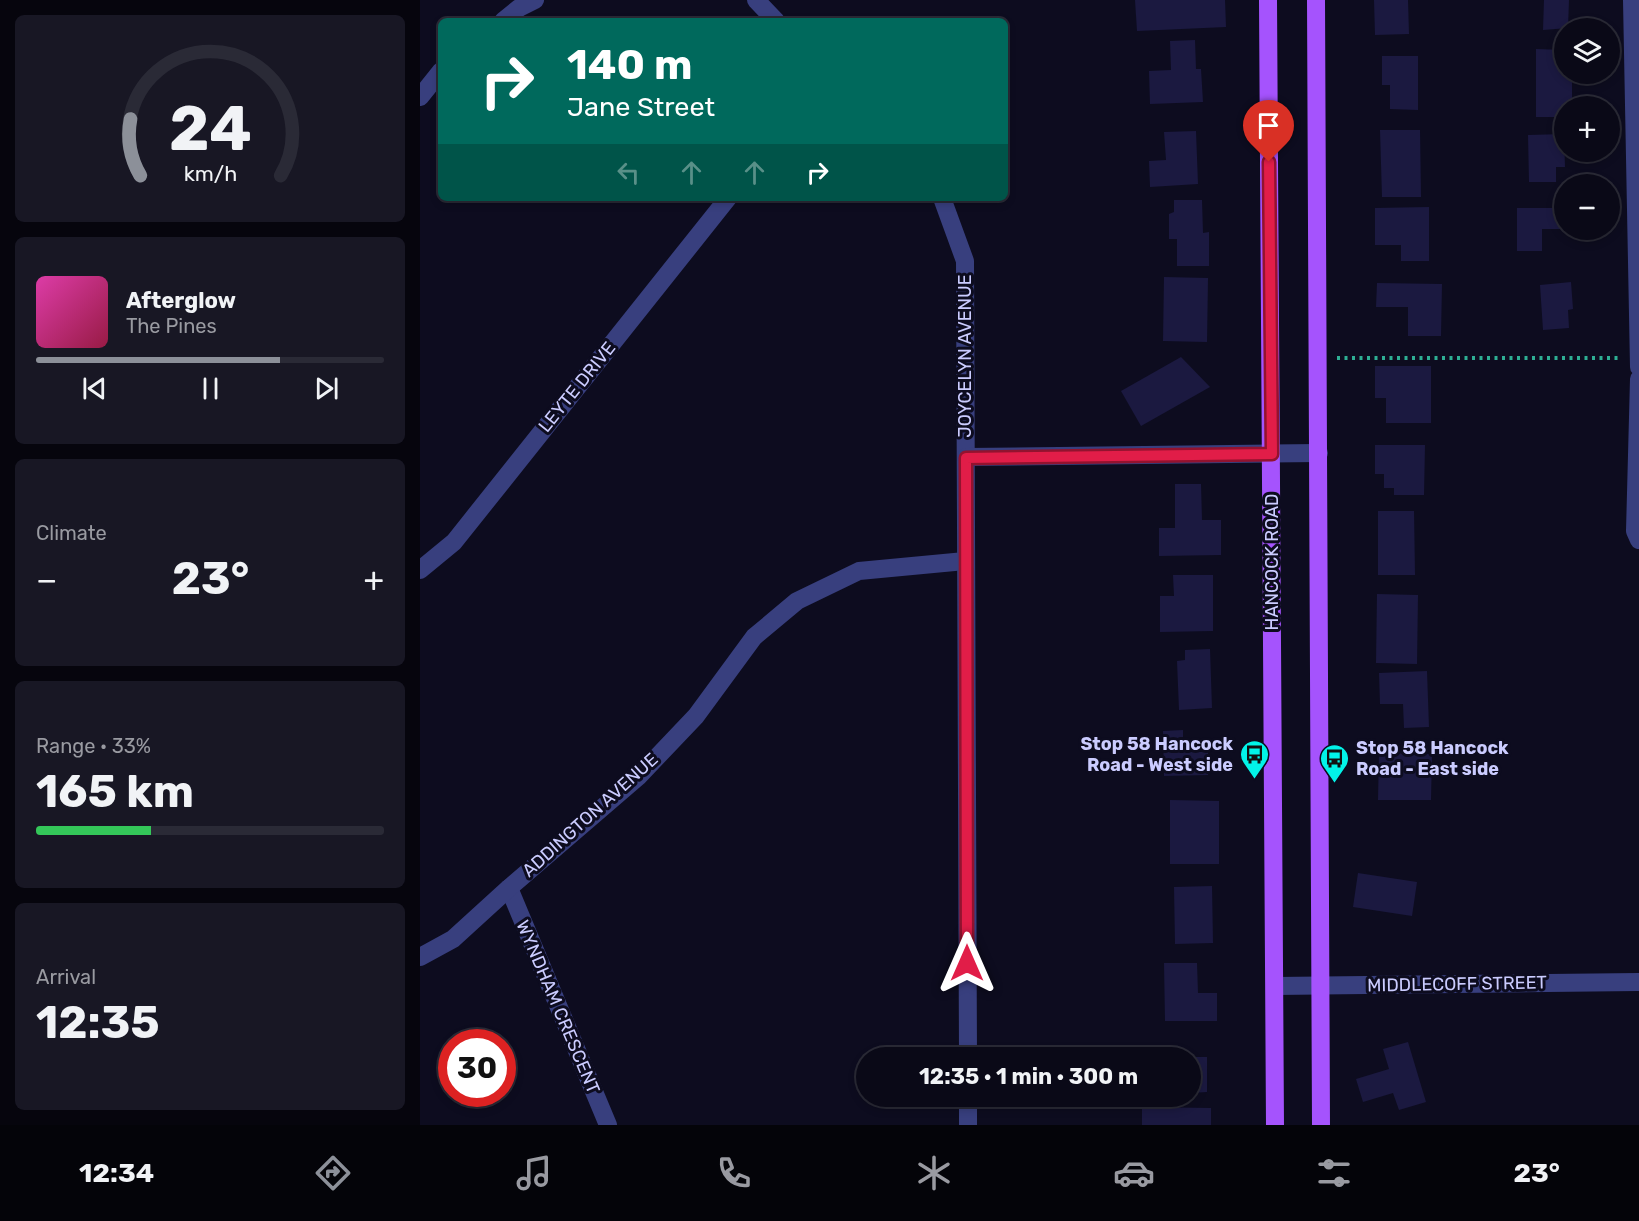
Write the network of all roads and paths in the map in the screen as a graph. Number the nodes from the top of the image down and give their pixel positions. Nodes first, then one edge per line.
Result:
1 (535, 0) edge
2 (756, 0) edge
3 (1268, 0) edge
4 (1316, 0) edge
5 (1632, 0) edge
6 (507, 18) edge
7 (773, 18) edge
8 (438, 76) edge
9 (420, 97) edge
10 (726, 201) edge
11 (943, 201) edge
12 (1336, 358) dead end
13 (1638, 358) edge
14 (1639, 368) edge
15 (1639, 379) edge
16 (1319, 453) junction
17 (1272, 454) junction
18 (966, 458) junction
19 (1639, 540) edge
20 (965, 561) junction
21 (420, 570) edge
22 (509, 888) junction
23 (420, 957) edge
24 (1639, 982) edge
25 (1321, 985) junction
26 (1275, 986) junction
27 (968, 1047) edge
28 (968, 1107) edge
29 (608, 1125) edge
30 (968, 1125) edge
31 (1275, 1125) edge
32 (1321, 1125) edge

1 - 6 street
2 - 7 street
3 - 17 main road, HANCOCK ROAD
4 - 16 main road
5 - 13 street
8 - 9 street
10 - 21 street, LEYTE DRIVE
11 - 18 street, JOYCELYN AVENUE
12 - 13 path
13 - 14 street
15 - 19 street
16 - 17 street
16 - 25 main road
17 - 18 street
17 - 26 main road, HANCOCK ROAD
18 - 20 street, JOYCELYN AVENUE
20 - 22 street, ADDINGTON AVENUE
20 - 27 street, JOYCELYN AVENUE
22 - 23 street, ADDINGTON AVENUE
22 - 29 street, WYNDHAM CRESCENT
24 - 25 street, MIDDLECOFF STREET
25 - 26 street, MIDDLECOFF STREET
25 - 32 main road
26 - 31 main road, HANCOCK ROAD
28 - 30 street

